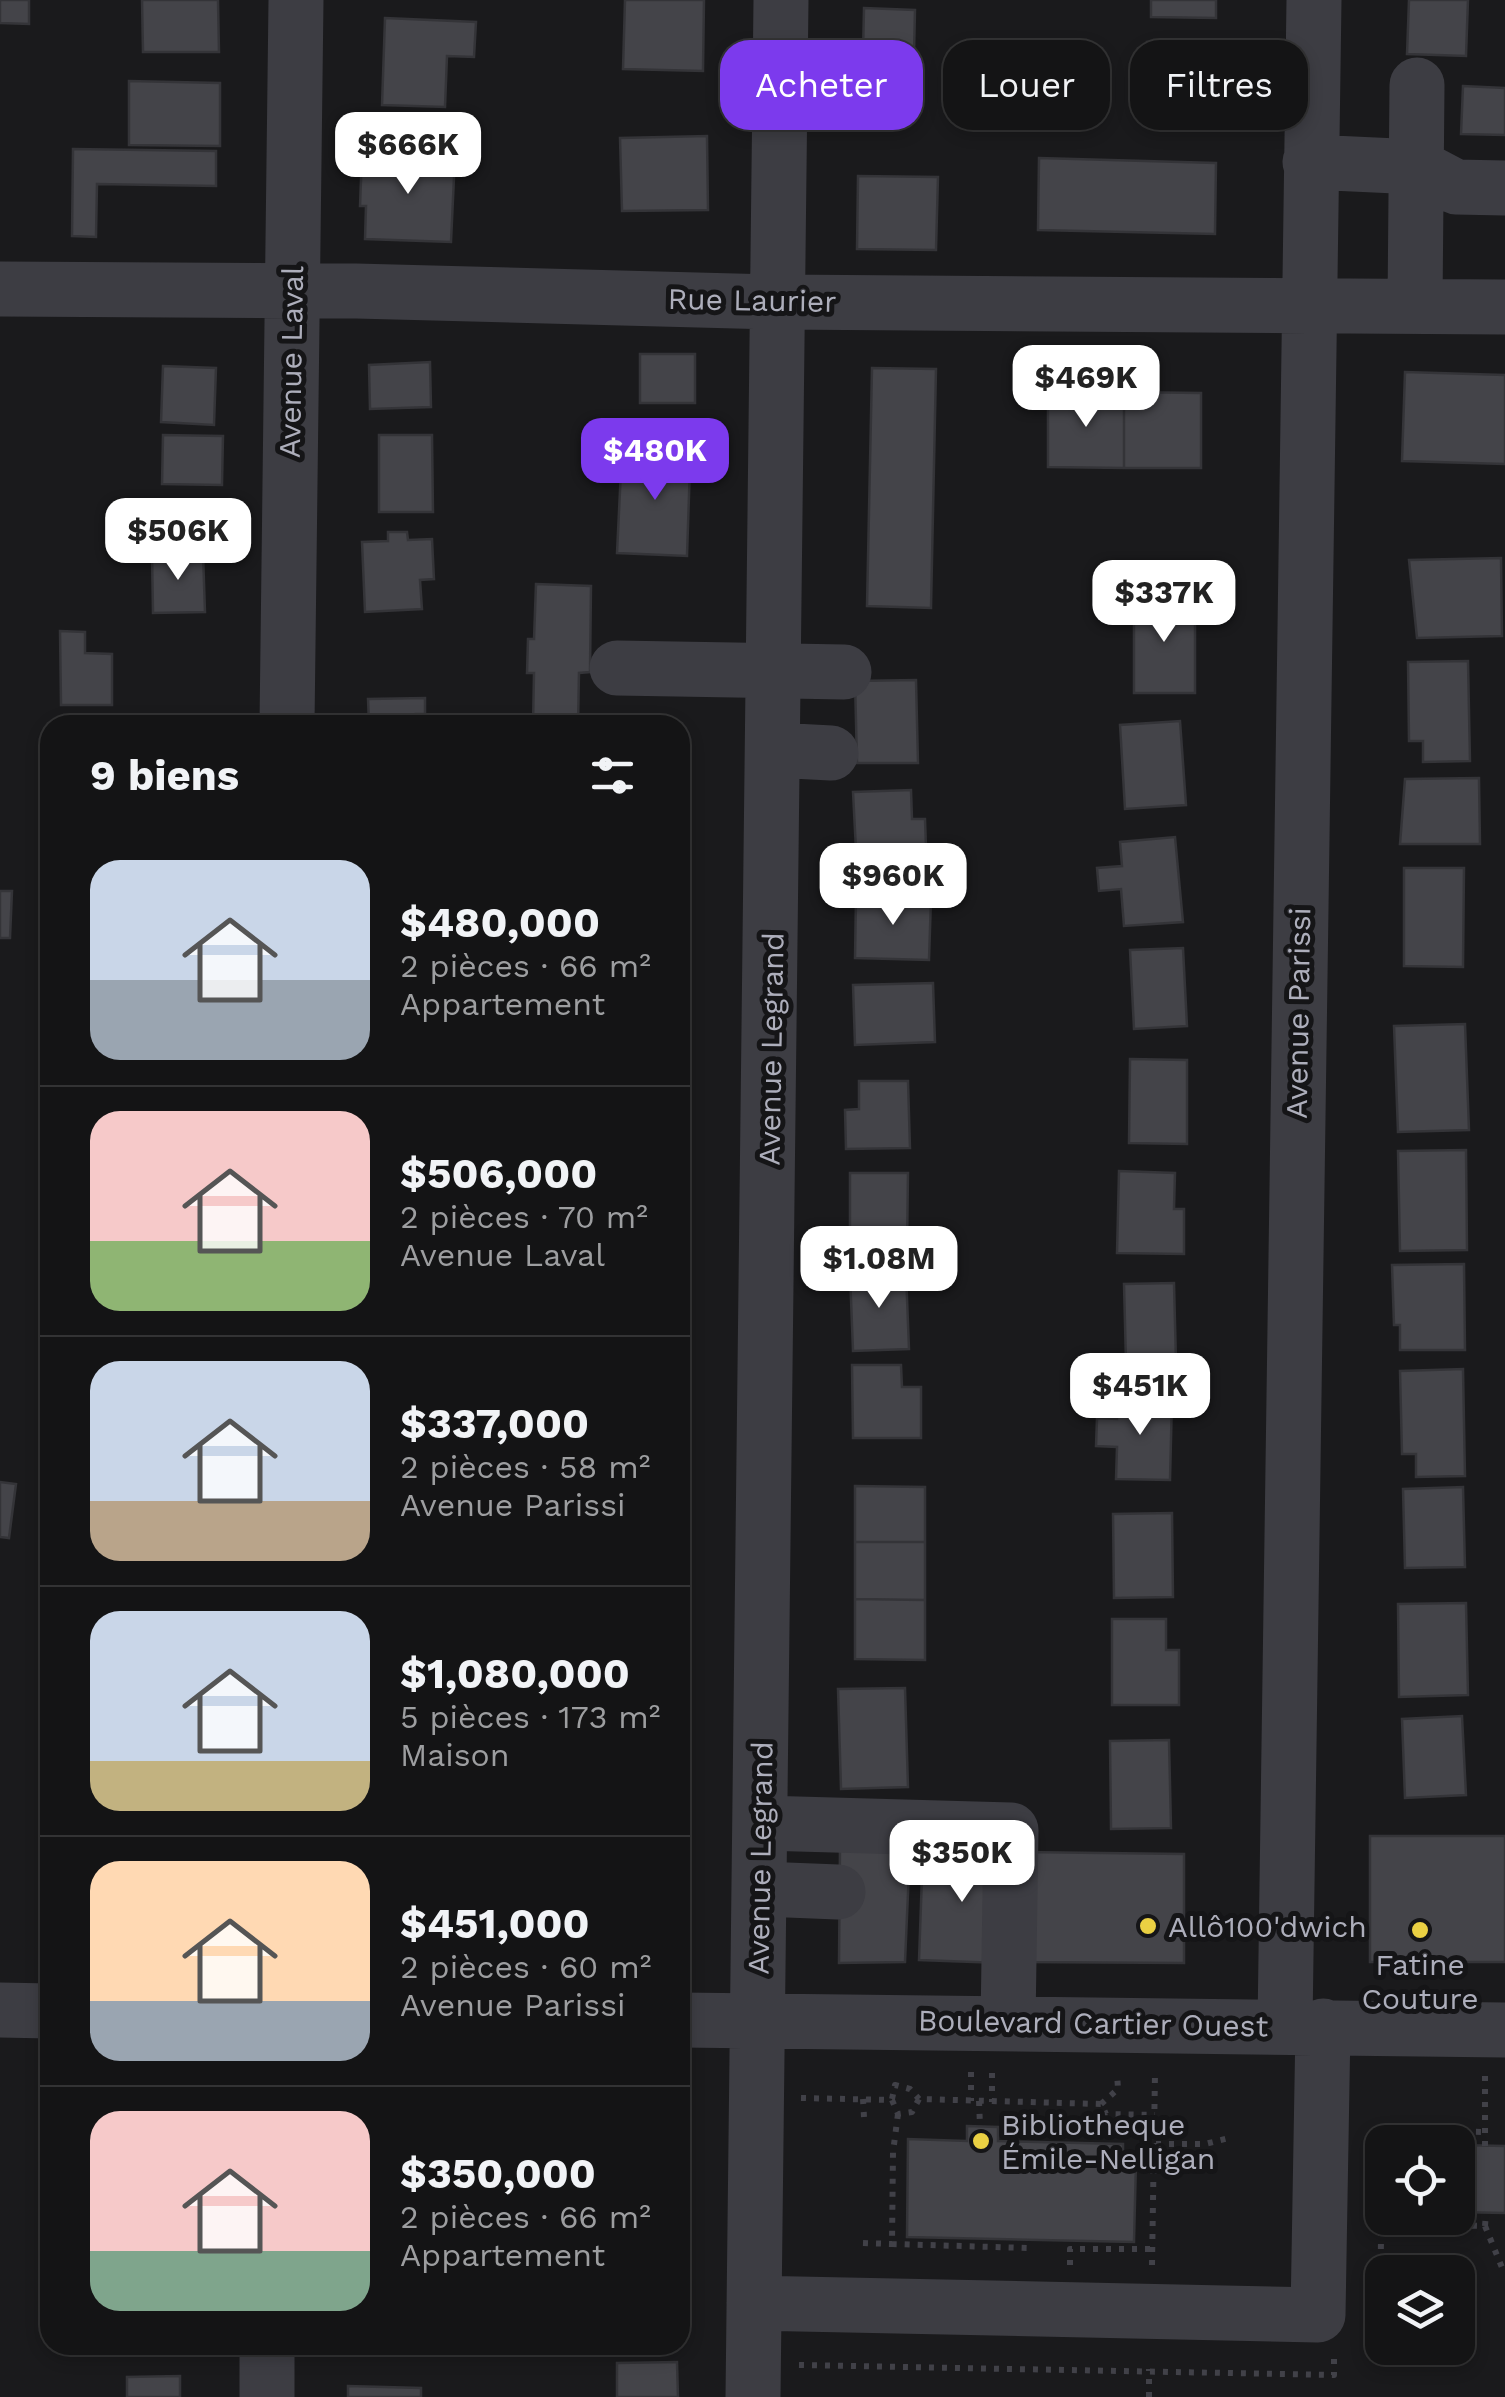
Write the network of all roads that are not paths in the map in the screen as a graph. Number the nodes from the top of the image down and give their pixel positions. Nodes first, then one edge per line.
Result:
1 (296, 0) edge
2 (781, 0) edge
3 (1314, 0) edge
4 (1417, 85) dead end
5 (1310, 162) junction
6 (1418, 167) junction
7 (1505, 188) edge
8 (0, 289) edge
9 (292, 291) junction
10 (778, 302) junction
11 (1306, 305) junction
12 (1415, 306) junction
13 (1505, 307) edge
14 (618, 668) dead end
15 (775, 671) junction
16 (844, 672) dead end
17 (287, 715) edge
18 (774, 750) junction
19 (832, 752) dead end
20 (762, 1822) junction
21 (761, 1889) junction
22 (838, 1892) dead end
23 (0, 2010) edge
24 (40, 2010) edge
25 (690, 2020) edge
26 (757, 2020) junction
27 (1304, 2026) junction
28 (1000, 2045) junction
29 (1495, 2052) edge
30 (754, 2303) junction
31 (267, 2355) edge
32 (268, 2397) edge
33 (753, 2397) edge

1 - 9 street, Avenue Laval
2 - 10 street, Avenue Legrand
3 - 5 street, Avenue Parissi
4 - 6 street
5 - 6 street
5 - 11 street, Avenue Parissi
6 - 7 street
6 - 12 street
8 - 9 street, Rue Laurier
9 - 10 street, Rue Laurier
9 - 17 street, Avenue Laval
10 - 11 street, Rue Laurier
10 - 15 street, Avenue Legrand
11 - 12 street, Rue Laurier
11 - 27 street, Avenue Parissi
12 - 13 street, Rue Laurier
14 - 15 street
15 - 16 street
15 - 18 street, Avenue Legrand
18 - 19 street
18 - 20 street, Avenue Legrand
20 - 21 street, Avenue Legrand
20 - 28 street
21 - 22 street
21 - 26 street, Avenue Legrand
23 - 24 street
25 - 26 street, Boulevard Cartier Ouest
26 - 28 street, Boulevard Cartier Ouest
26 - 30 street, Avenue Legrand
27 - 28 street, Boulevard Cartier Ouest
27 - 29 street, Boulevard Cartier Ouest
27 - 30 street, Avenue Parissi
30 - 33 street, Avenue Legrand
31 - 32 street

